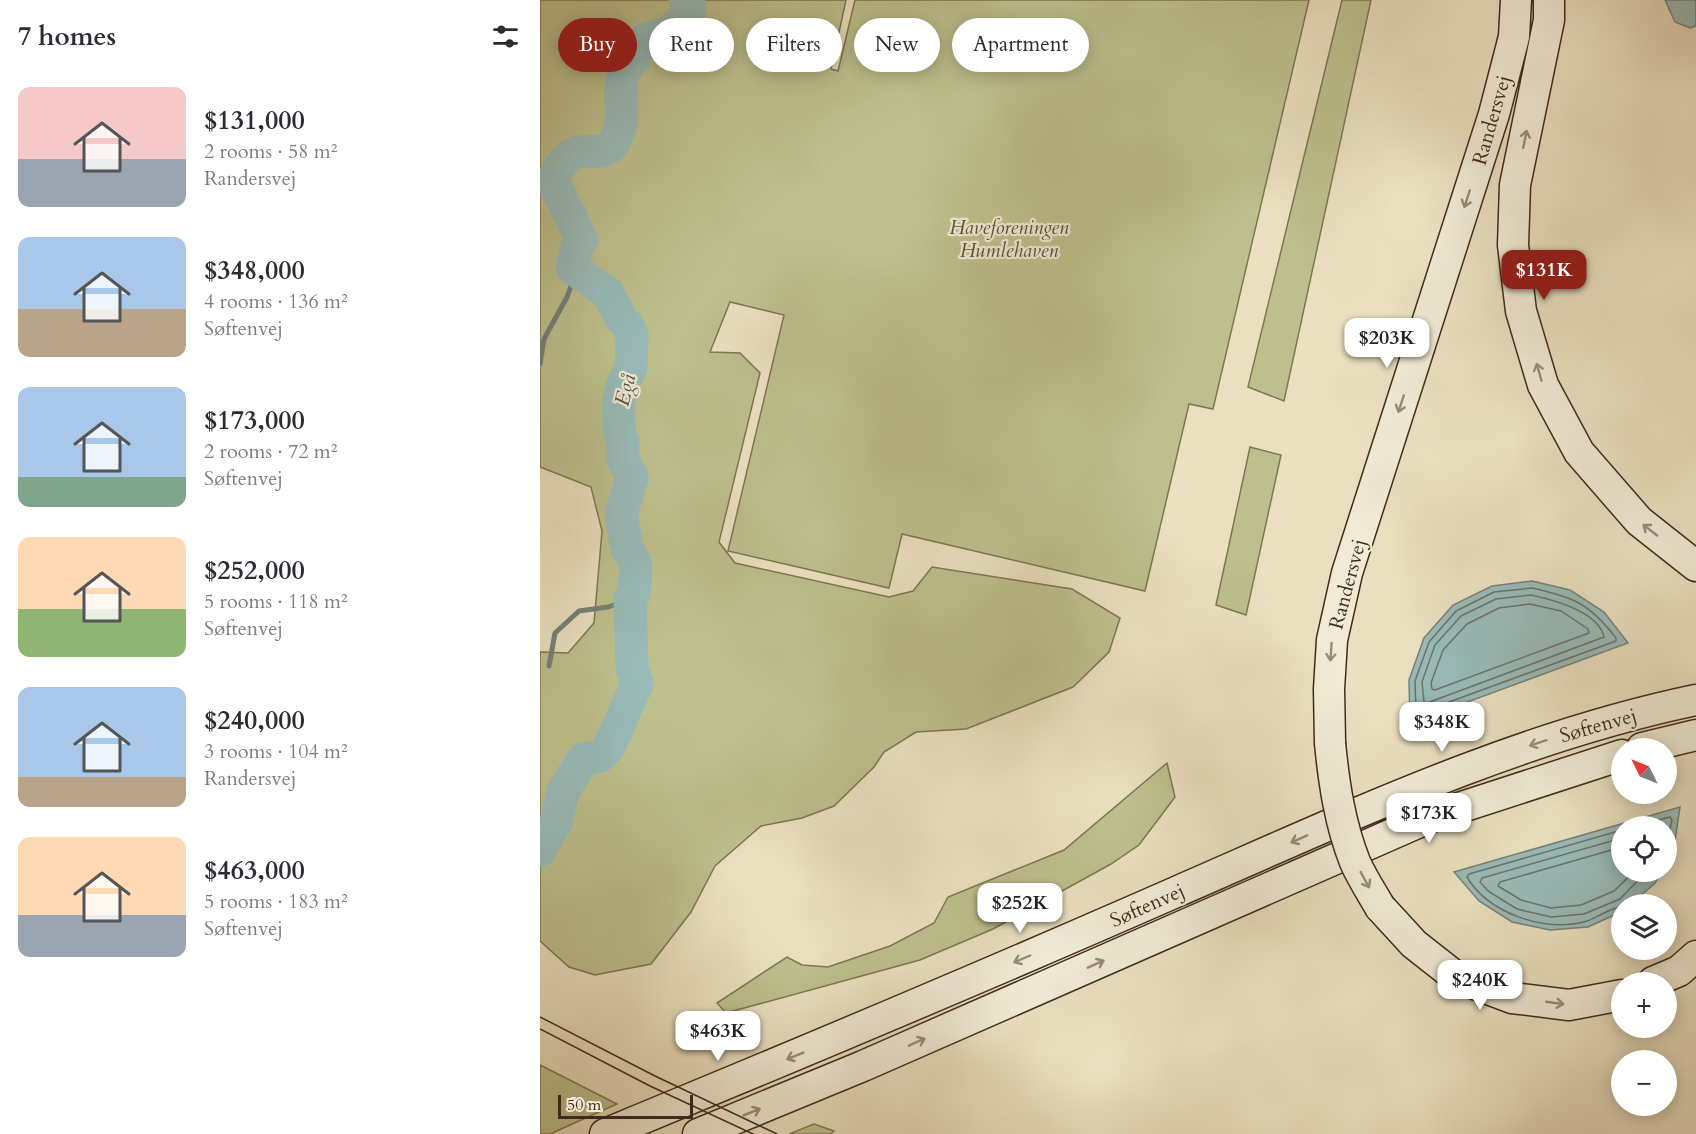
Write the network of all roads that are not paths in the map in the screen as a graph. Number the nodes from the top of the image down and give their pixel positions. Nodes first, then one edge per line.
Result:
1 (1516, 0) edge
2 (1549, 0) edge
3 (1696, 566) edge
4 (1696, 700) edge
5 (1696, 735) edge
6 (1677, 740) edge
7 (1611, 759) edge
8 (1696, 956) edge
9 (1677, 972) edge
10 (1611, 997) edge
11 (606, 1134) edge
12 (698, 1134) edge

1 -> 10 main road, Randersvej, bridge
3 -> 2 main road, Randersvej
4 -> 11 main road, Søftenvej
5 - 6 main road, Søftenvej
12 -> 7 main road, Søftenvej
8 - 9 main road

